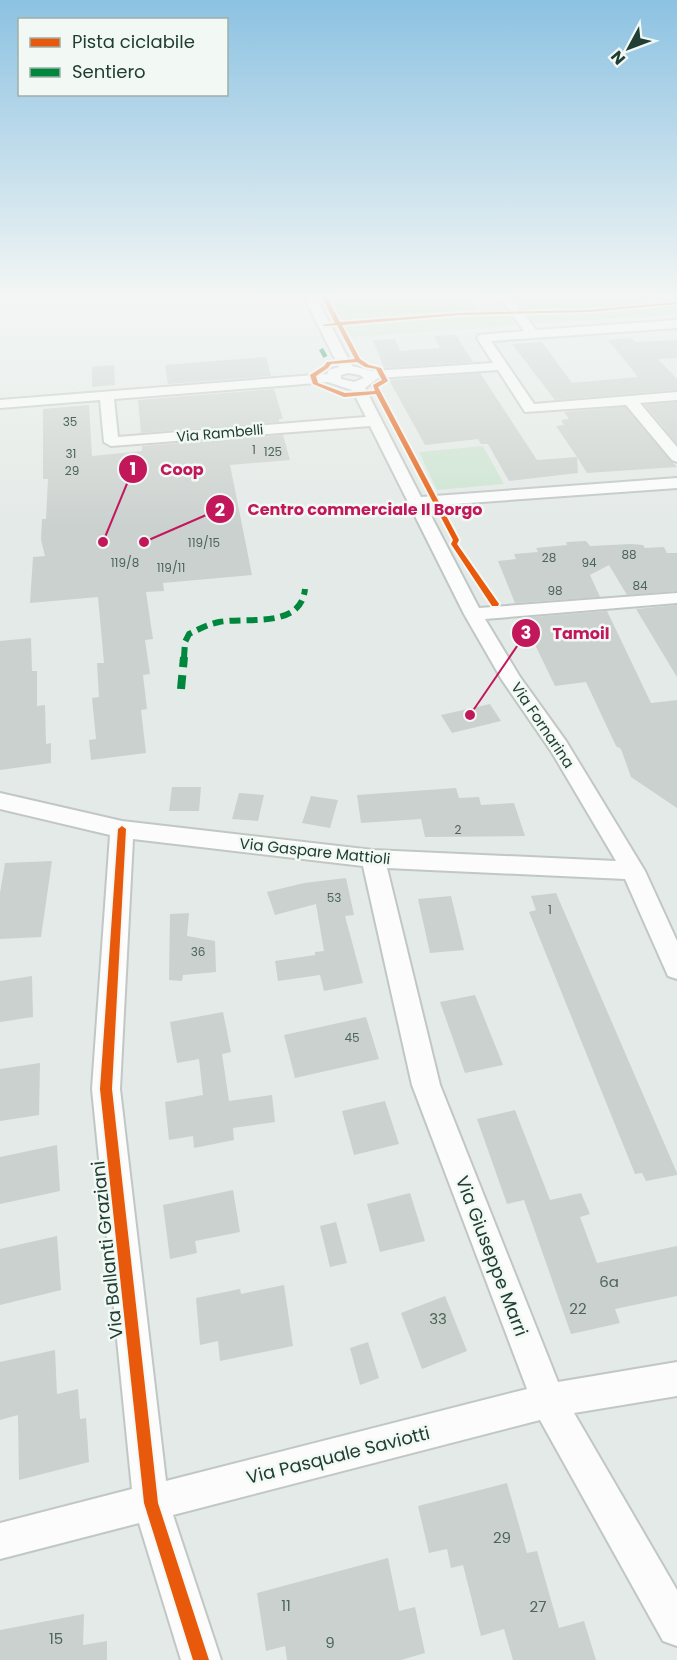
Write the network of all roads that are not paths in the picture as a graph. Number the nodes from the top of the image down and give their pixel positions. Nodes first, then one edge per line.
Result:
1 (336, 372) edge
2 (367, 372) edge
3 (407, 372) edge
4 (505, 372) edge
5 (371, 375) junction
6 (332, 378) junction
7 (357, 386) junction
8 (107, 396) junction
9 (677, 396) edge
10 (630, 400) junction
11 (0, 404) edge
12 (374, 420) junction
13 (677, 457) edge
14 (677, 483) edge
15 (416, 502) junction
16 (677, 598) edge
17 (473, 614) junction
18 (0, 801) edge
19 (122, 829) junction
20 (373, 858) junction
21 (633, 871) junction
22 (677, 969) edge
23 (677, 1379) edge
24 (548, 1401) junction
25 (151, 1503) junction
26 (0, 1541) edge
27 (677, 1627) edge
28 (201, 1660) edge

1 - 6 street
2 - 5 street
3 - 5 street
4 - 10 street
5 - 7 street
6 - 7 street
6 - 8 street
7 - 12 street, Via Fornarina
8 - 11 street
8 - 12 street, Via Rambelli
9 - 10 street
10 - 13 street
12 - 15 street, Via Fornarina
14 - 15 street
15 - 17 street, Via Fornarina
16 - 17 street
17 - 21 street, Via Fornarina
18 - 19 street, Via Gaspare Mattioli
19 - 20 street, Via Gaspare Mattioli
19 - 25 street, Via Ballanti Graziani
20 - 21 street, Via Gaspare Mattioli
20 - 24 street, Via Giuseppe Marri
21 - 22 street, Via Fornarina
23 - 24 street, Via Pasquale Saviotti
24 - 25 street, Via Pasquale Saviotti
24 - 27 street, Via Giuseppe Marri
25 - 26 street, Via Pasquale Saviotti
25 - 28 street, Via Ballanti Graziani

